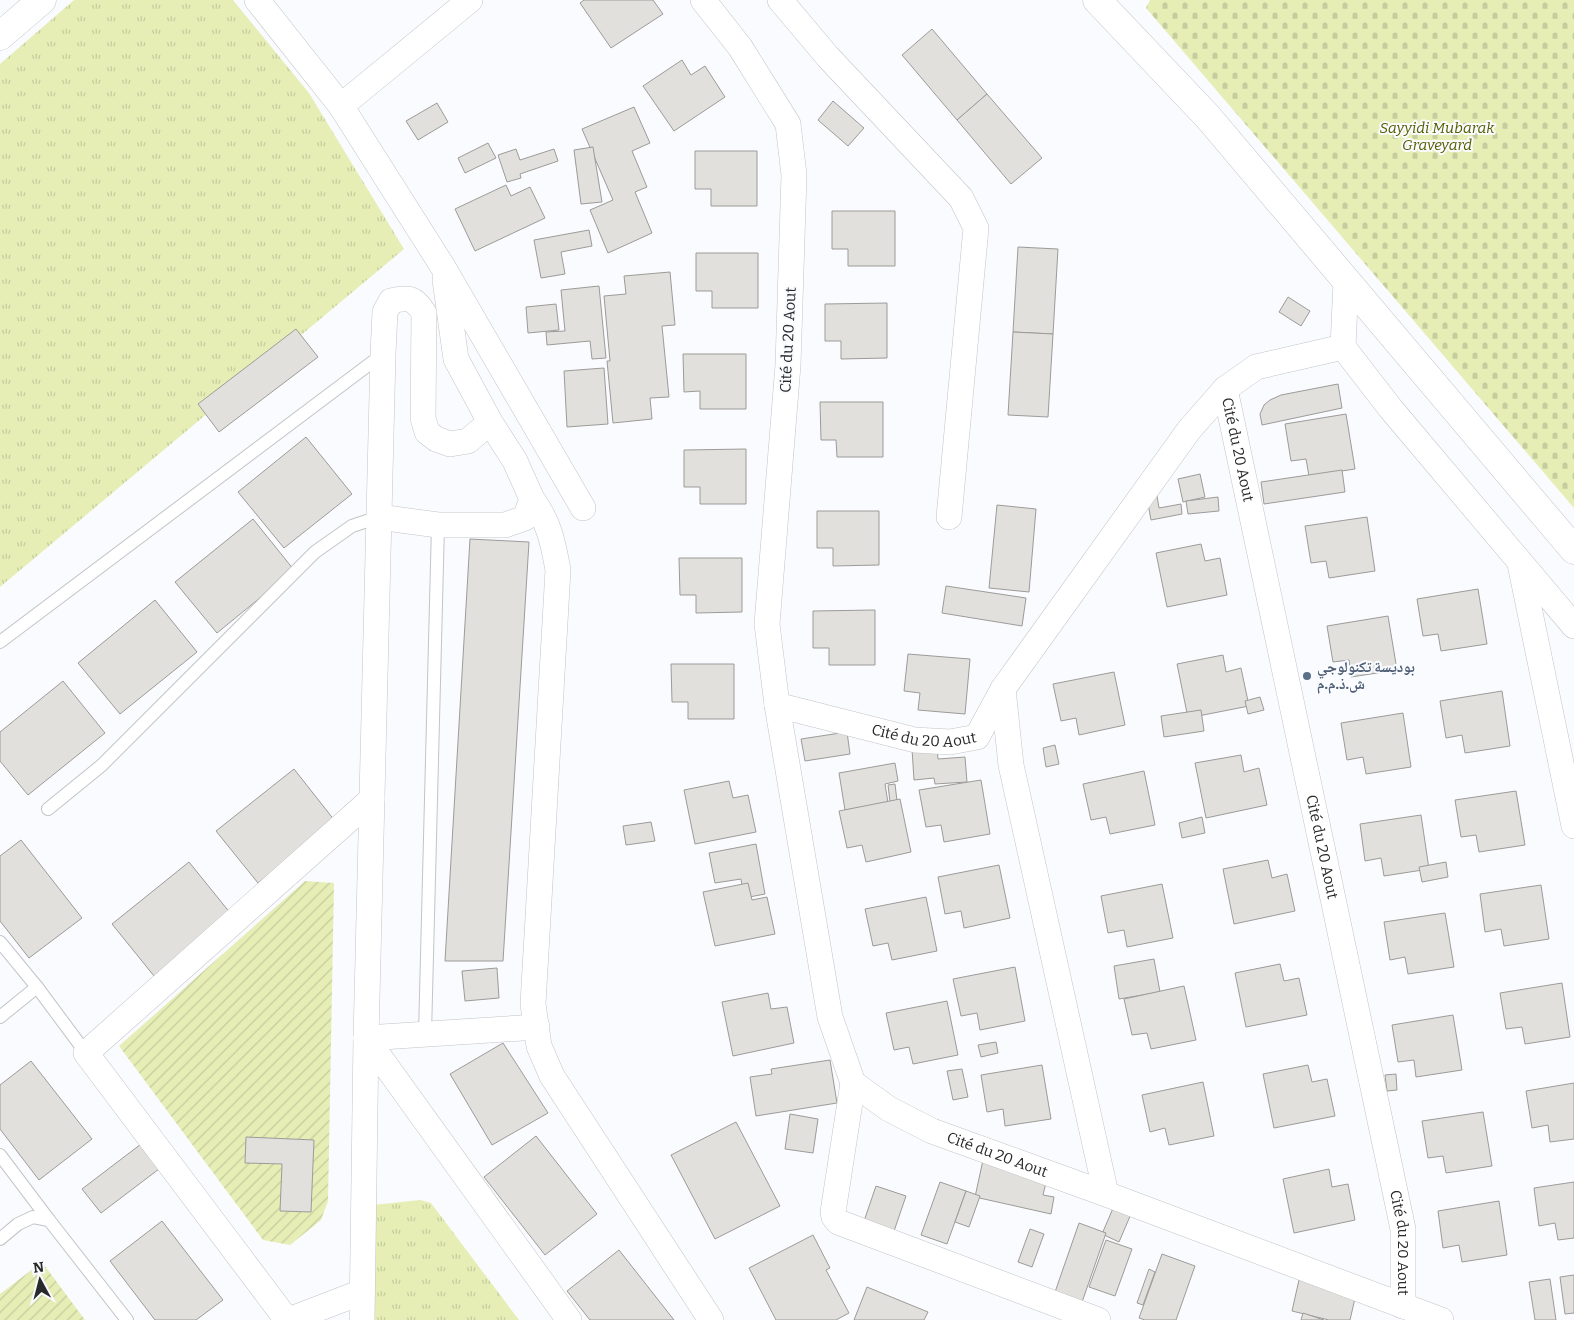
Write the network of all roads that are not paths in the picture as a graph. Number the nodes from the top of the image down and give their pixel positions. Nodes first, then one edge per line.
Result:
1 (42, 0) edge
2 (257, 0) edge
3 (470, 0) edge
4 (703, 0) edge
5 (780, 0) edge
6 (1097, 0) edge
7 (0, 36) edge
8 (341, 106) junction
9 (443, 267) junction
10 (1346, 281) junction
11 (1343, 347) junction
12 (383, 354) junction
13 (1225, 389) junction
14 (490, 422) junction
15 (532, 499) junction
16 (584, 508) dead end
17 (379, 517) junction
18 (949, 517) dead end
19 (438, 525) junction
20 (1574, 550) edge
21 (1519, 561) junction
22 (1574, 626) edge
23 (0, 642) edge
24 (1003, 689) junction
25 (777, 706) junction
26 (372, 799) junction
27 (48, 809) dead end
28 (1574, 826) edge
29 (0, 942) edge
30 (37, 987) junction
31 (0, 1017) edge
32 (537, 1027) junction
33 (425, 1034) junction
34 (366, 1038) junction
35 (86, 1053) junction
36 (853, 1083) junction
37 (0, 1155) edge
38 (1106, 1194) junction
39 (49, 1220) junction
40 (0, 1240) edge
41 (362, 1292) junction
42 (1403, 1306) junction
43 (126, 1320) edge
44 (288, 1320) edge
45 (362, 1320) edge
46 (570, 1320) edge
47 (712, 1320) edge
48 (1098, 1320) edge
49 (1441, 1320) edge

1 - 7 street
2 - 8 street
3 - 8 street
4 - 25 street, Cité du 20 Aout
5 - 18 street
6 - 10 street
8 - 9 street
9 - 14 street
9 - 16 street
10 - 11 street
10 - 20 street
11 - 13 street, Cité du 20 Aout
11 - 21 street
12 - 14 street
12 - 17 street
12 - 23 lane
13 - 24 street, Cité du 20 Aout
13 - 42 street, Cité du 20 Aout
14 - 15 street
15 - 19 street
15 - 32 street
17 - 19 street
17 - 26 street
17 - 27 lane
19 - 33 lane
21 - 22 street
21 - 28 street
24 - 25 street, Cité du 20 Aout
24 - 38 street
25 - 36 street, Cité du 20 Aout
26 - 34 street
26 - 35 street
29 - 30 lane
30 - 31 lane
30 - 35 lane
32 - 33 street
32 - 47 street
33 - 34 street
34 - 41 street
34 - 46 street
35 - 44 street
36 - 38 street, Cité du 20 Aout
36 - 48 street, Cité du 20 Aout
37 - 39 lane
38 - 42 street, Cité du 20 Aout
39 - 40 lane
39 - 43 lane
41 - 44 street
41 - 45 street
42 - 49 street, Cité du 20 Aout

